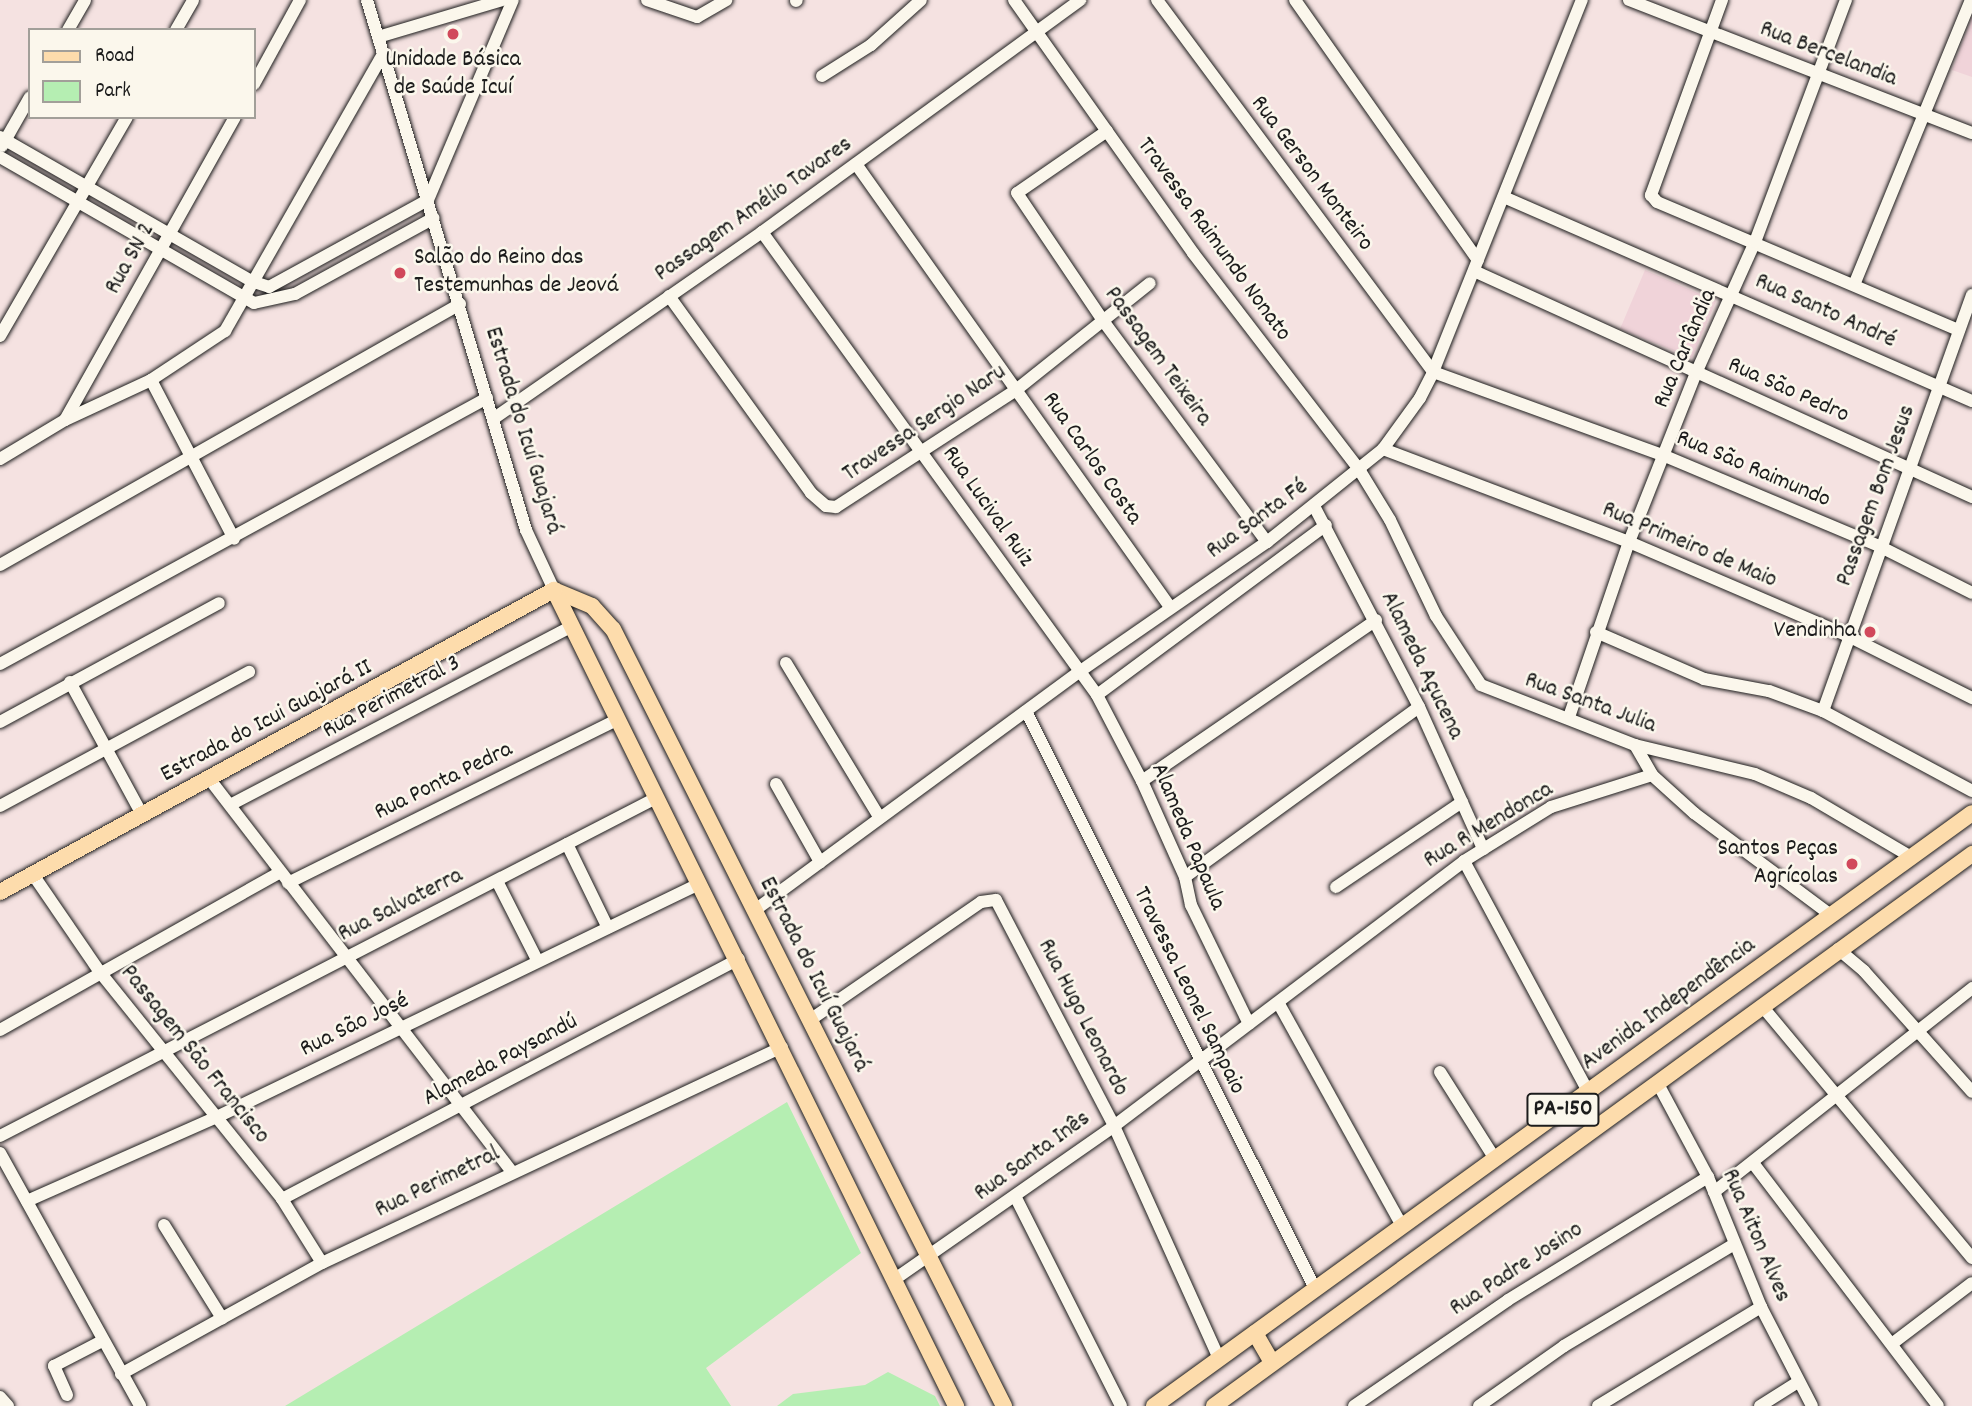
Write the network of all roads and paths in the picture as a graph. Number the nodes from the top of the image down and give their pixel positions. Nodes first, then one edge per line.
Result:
1 (85, 0) edge
2 (193, 0) edge
3 (300, 0) edge
4 (366, 0) edge
5 (502, 0) edge
6 (513, 0) edge
7 (648, 0) edge
8 (727, 0) edge
9 (921, 0) edge
10 (1014, 0) edge
11 (1080, 0) edge
12 (1157, 0) edge
13 (1295, 0) edge
14 (1582, 0) edge
15 (1629, 0) edge
16 (1722, 0) edge
17 (1846, 0) edge
18 (1971, 0) edge
19 (69, 28) edge
20 (177, 28) edge
21 (1036, 30) junction
22 (1710, 31) junction
23 (378, 37) junction
24 (383, 54) junction
25 (1817, 73) junction
26 (822, 76) dead end
27 (256, 80) edge
28 (28, 100) edge
29 (1923, 115) junction
30 (126, 119) edge
31 (234, 119) edge
32 (1107, 131) junction
33 (1972, 133) edge
34 (2, 142) edge
35 (0, 157) edge
36 (856, 164) junction
37 (89, 186) junction
38 (1506, 198) junction
39 (428, 200) junction
40 (80, 202) junction
41 (434, 218) junction
42 (762, 232) junction
43 (169, 234) junction
44 (1755, 242) junction
45 (160, 250) junction
46 (1476, 266) junction
47 (251, 281) junction
48 (1150, 283) dead end
49 (1854, 285) junction
50 (1731, 294) junction
51 (669, 296) junction
52 (242, 297) junction
53 (1971, 301) edge
54 (460, 304) junction
55 (1104, 322) junction
56 (1959, 330) junction
57 (0, 336) edge
58 (1433, 372) junction
59 (1696, 373) junction
60 (151, 380) junction
61 (1939, 385) junction
62 (1016, 390) junction
63 (487, 398) junction
64 (1972, 401) edge
65 (493, 419) junction
66 (65, 420) junction
67 (1383, 449) junction
68 (923, 453) junction
69 (1665, 456) junction
70 (0, 459) edge
71 (192, 459) junction
72 (1910, 469) junction
73 (1360, 471) junction
74 (1972, 497) edge
75 (1314, 506) junction
76 (1326, 525) junction
77 (234, 539) junction
78 (1267, 542) junction
79 (1629, 542) junction
80 (1883, 548) junction
81 (0, 565) edge
82 (554, 590) junction
83 (1972, 593) edge
84 (219, 603) dead end
85 (1170, 607) junction
86 (603, 618) junction
87 (1376, 620) junction
88 (572, 626) junction
89 (1596, 632) junction
90 (1848, 636) junction
91 (786, 663) dead end
92 (0, 664) edge
93 (249, 672) dead end
94 (1079, 672) junction
95 (70, 682) junction
96 (1097, 695) junction
97 (1972, 698) edge
98 (1419, 707) junction
99 (1026, 711) junction
100 (1823, 711) junction
101 (1569, 717) junction
102 (618, 719) junction
103 (0, 722) edge
104 (1634, 745) junction
105 (107, 750) junction
106 (1652, 775) junction
107 (211, 781) junction
108 (1142, 781) junction
109 (776, 784) dead end
110 (1972, 791) edge
111 (656, 798) junction
112 (1462, 802) junction
113 (230, 805) junction
114 (0, 806) edge
115 (141, 813) junction
116 (1972, 813) edge
117 (880, 818) junction
118 (567, 844) junction
119 (1483, 849) junction
120 (1972, 854) edge
121 (1911, 857) junction
122 (1464, 861) junction
123 (820, 862) junction
124 (33, 873) junction
125 (1185, 877) junction
126 (284, 878) junction
127 (497, 881) junction
128 (699, 884) junction
129 (1336, 887) dead end
130 (0, 892) edge
131 (755, 910) junction
132 (1831, 915) junction
133 (608, 928) junction
134 (1359, 938) joint
135 (1838, 949) junction
136 (348, 957) junction
137 (537, 960) junction
138 (739, 960) junction
139 (99, 971) junction
140 (1972, 988) edge
141 (1279, 1004) junction
142 (1762, 1006) junction
143 (810, 1020) junction
144 (1249, 1024) junction
145 (403, 1027) junction
146 (0, 1030) edge
147 (1914, 1031) junction
148 (782, 1047) junction
149 (165, 1051) junction
150 (1198, 1059) junction
151 (1440, 1072) dead end
152 (1657, 1082) junction
153 (1588, 1091) junction
154 (1972, 1092) edge
155 (1836, 1094) junction
156 (463, 1105) junction
157 (219, 1116) junction
158 (1114, 1126) junction
159 (0, 1136) edge
160 (0, 1153) edge
161 (1495, 1159) junction
162 (1754, 1163) junction
163 (511, 1171) junction
164 (1708, 1177) junction
165 (1714, 1192) junction
166 (1015, 1196) junction
167 (282, 1199) junction
168 (27, 1201) junction
169 (164, 1225) dead end
170 (1402, 1226) junction
171 (1733, 1245) junction
172 (930, 1258) junction
173 (1972, 1258) edge
174 (322, 1263) junction
175 (895, 1279) junction
176 (1972, 1283) edge
177 (1315, 1289) junction
178 (1760, 1307) junction
179 (222, 1318) junction
180 (1255, 1333) junction
181 (102, 1341) junction
182 (1893, 1343) junction
183 (1219, 1359) junction
184 (1272, 1363) junction
185 (121, 1374) junction
186 (1798, 1382) junction
187 (67, 1395) dead end
188 (0, 1397) edge
189 (8, 1406) edge
190 (140, 1406) edge
191 (956, 1406) edge
192 (1004, 1406) edge
193 (1121, 1406) edge
194 (1154, 1406) edge
195 (1214, 1406) edge
196 (1354, 1406) edge
197 (1479, 1406) edge
198 (1598, 1406) edge
199 (1760, 1406) edge
200 (1812, 1406) edge
201 (1938, 1406) edge

1 - 19 street
2 - 20 street
3 - 27 street
4 - 23 street, Estrada do Icuí Guajará
5 - 23 street
6 - 39 street
7 - 8 street
9 - 26 street
10 - 21 street, Travessa Raimundo Nonato
11 - 21 street, Passagem Amélio Tavares
12 - 58 street, Rua Gerson Monteiro
13 - 46 street
14 - 38 street, Rua Santa Fé
15 - 22 street, Rua Bercelandia
16 - 22 street
17 - 25 street, Rua Carlândia
18 - 29 street
21 - 32 street, Travessa Raimundo Nonato
21 - 36 street, Passagem Amélio Tavares
22 - 25 street, Rua Bercelandia
22 - 44 street
23 - 24 street, Estrada do Icuí Guajará
24 - 39 street, Estrada do Icuí Guajará
24 - 47 street
25 - 29 street, Rua Bercelandia
25 - 44 street, Rua Carlândia
28 - 34 street
29 - 33 street, Rua Bercelandia
29 - 49 street
30 - 37 street
31 - 43 street, Rua SN 2
32 - 55 street, Passagem Teixeira
32 - 73 street, Travessa Raimundo Nonato
34 - 37 street
35 - 40 street
36 - 42 street, Passagem Amélio Tavares
36 - 62 street, Rua Carlos Costa
37 - 40 street
37 - 43 street
38 - 46 street, Rua Santa Fé
38 - 50 street, Rua Santo André
39 - 41 street, Estrada do Icuí Guajará
39 - 47 street
40 - 45 street
40 - 57 street
41 - 52 street
41 - 54 street, Estrada do Icuí Guajará
42 - 51 street, Passagem Amélio Tavares
42 - 68 street, Rua Lucival Ruiz
43 - 45 street, Rua SN 2
43 - 47 street
44 - 49 street
44 - 50 street, Rua Carlândia
45 - 52 street
45 - 66 street, Rua SN 2
46 - 58 street, Rua Santa Fé
46 - 59 street, Rua São Pedro
47 - 52 street
48 - 55 street, Travessa Sergio Naru
49 - 56 street
50 - 59 street, Rua Carlândia
50 - 61 street, Rua Santo André
51 - 65 street, Passagem Amélio Tavares
51 - 68 street, Travessa Sergio Naru
52 - 60 street
53 - 56 street, Passagem Bom Jesus
54 - 63 street, Estrada do Icuí Guajará
54 - 71 street
55 - 62 street, Travessa Sergio Naru
55 - 78 street, Passagem Teixeira
56 - 61 street, Passagem Bom Jesus
58 - 67 street, Rua Santa Fé
58 - 69 street, Rua São Raimundo
59 - 69 street, Rua Carlândia
59 - 72 street, Rua São Pedro
60 - 66 street
60 - 71 street
61 - 64 street, Rua Santo André
61 - 72 street, Passagem Bom Jesus
62 - 68 street, Travessa Sergio Naru
62 - 85 street, Rua Carlos Costa
63 - 65 street, Estrada do Icuí Guajará
63 - 77 street
65 - 82 street, Estrada do Icuí Guajará
66 - 70 street
67 - 73 street, Rua Santa Fé
67 - 79 street, Rua Primeiro de Maio
68 - 94 street, Rua Lucival Ruiz
69 - 79 street, Rua Carlândia
69 - 80 street, Rua São Raimundo
71 - 77 street
71 - 81 street
72 - 74 street, Rua São Pedro
72 - 80 street, Passagem Bom Jesus
73 - 75 street, Rua Santa Fé
73 - 101 street, Rua Santa Julia
75 - 76 street, Alameda Açucena
75 - 78 street, Rua Santa Fé
76 - 87 street, Alameda Açucena
76 - 96 street
77 - 92 street
78 - 85 street, Rua Santa Fé
79 - 89 street, Rua Carlândia
79 - 90 street, Rua Primeiro de Maio
80 - 83 street, Rua São Raimundo
80 - 90 street, Passagem Bom Jesus
82 - 86 main road, Estrada do Icuí Guajará
82 - 88 main road, Estrada do Icuí Guajará
82 - 107 main road, Estrada do Icui Guajará II
84 - 95 street
85 - 94 street, Rua Santa Fé
86 - 88 main road
86 - 131 main road, Estrada do Icuí Guajará
87 - 98 street, Alameda Açucena
87 - 108 street
88 - 102 main road, Estrada do Icuí Guajará
88 - 113 street, Rua Perimetral 3
89 - 100 street
89 - 101 street, Rua Carlândia
90 - 97 street, Rua Primeiro de Maio
90 - 100 street, Passagem Bom Jesus
91 - 117 street
93 - 105 street
94 - 96 street, Alameda Papaula
94 - 99 street, Rua Santa Fé
95 - 103 street
95 - 105 street
96 - 108 street, Alameda Papaula
98 - 112 street, Alameda Açucena
98 - 125 street
99 - 117 street, Rua Santa Fé
99 - 150 street, Travessa Leonel Sampaio
100 - 110 street
101 - 104 street, Rua Santa Julia
102 - 111 main road, Estrada do Icuí Guajará
102 - 126 street, Rua Ponta Pedra
104 - 106 street
104 - 121 street, Rua Santa Julia
105 - 114 street
105 - 115 street
106 - 119 street, Rua R Mendonca
106 - 132 street
107 - 113 street
107 - 115 main road, Estrada do Icui Guajará II
108 - 125 street, Alameda Papaula
109 - 123 street
111 - 118 street, Rua Salvaterra
111 - 128 main road, Estrada do Icuí Guajará
112 - 119 street, Alameda Açucena
112 - 129 street
113 - 126 street
115 - 124 main road, Estrada do Icui Guajará II
116 - 121 main road, Avenida Independência / PA-150
117 - 123 street, Rua Santa Fé
118 - 127 street, Rua Salvaterra
118 - 133 street
119 - 122 street, Rua R Mendonca
120 - 135 main road, PA-150
121 - 132 main road, Avenida Independência / PA-150
122 - 134 street, Rua R Mendonca
122 - 153 street
123 - 131 street, Rua Santa Fé
124 - 130 main road, Estrada do Icui Guajará II
124 - 139 street, Passagem São Francisco
125 - 144 street, Alameda Papaula
126 - 136 street
126 - 139 street, Rua Ponta Pedra
127 - 136 street, Rua Salvaterra
127 - 137 street
128 - 133 street, Rua São José
128 - 138 main road, Estrada do Icuí Guajará
131 - 143 main road, Estrada do Icuí Guajará
132 - 153 main road, Avenida Independência / PA-150
133 - 137 street, Rua São José
134 - 141 street, Rua Santa Inês
135 - 142 main road, PA-150
135 - 147 street
136 - 145 street
136 - 149 street, Rua Salvaterra
137 - 145 street, Rua São José
138 - 148 main road, Estrada do Icuí Guajará
138 - 156 street, Alameda Paysandú
139 - 146 street, Rua Ponta Pedra
139 - 149 street, Passagem São Francisco
140 - 147 street
141 - 144 street, Rua Santa Inês
141 - 170 street
142 - 152 main road, PA-150
142 - 155 street
143 - 158 street, Rua Hugo Leonardo
143 - 172 main road, Estrada do Icuí Guajará
144 - 150 street, Rua Santa Inês
145 - 156 street
145 - 157 street, Rua São José
147 - 154 street
147 - 155 street
148 - 163 street, Rua Perimetral
148 - 175 main road, Estrada do Icuí Guajará
149 - 157 street, Passagem São Francisco
149 - 159 street, Rua Salvaterra
150 - 158 street, Rua Santa Inês
150 - 177 street, Travessa Leonel Sampaio
151 - 161 street
152 - 164 street, Rua Aiton Alves
152 - 184 main road, PA-150
153 - 161 main road, Avenida Independência / PA-150
155 - 162 street
155 - 173 street
156 - 163 street
156 - 167 street, Alameda Paysandú
157 - 167 street, Passagem São Francisco
157 - 168 street, Rua São José
158 - 166 street, Rua Santa Inês
158 - 183 street, Rua Hugo Leonardo
160 - 168 street
161 - 170 main road, Avenida Independência / PA-150
162 - 165 street
162 - 182 street
163 - 174 street, Rua Perimetral
164 - 165 street, Rua Aiton Alves
164 - 196 street, Rua Padre Josino
165 - 171 street, Rua Aiton Alves
166 - 172 street, Rua Santa Inês
166 - 193 street
167 - 174 street, Passagem São Francisco
168 - 181 street
169 - 179 street
170 - 177 main road, Avenida Independência / PA-150
171 - 178 street, Rua Aiton Alves
171 - 197 street
172 - 175 street, Rua Santa Inês
172 - 192 main road, Estrada do Icuí Guajará
174 - 179 street, Rua Perimetral
175 - 191 main road, Estrada do Icuí Guajará
176 - 182 street
177 - 180 main road, Avenida Independência / PA-150
178 - 186 street, Rua Aiton Alves
178 - 198 street
179 - 185 street, Rua Perimetral
180 - 183 main road, Avenida Independência / PA-150
180 - 184 main road
181 - 185 street
181 - 187 street
182 - 201 street
183 - 194 main road, Avenida Independência / PA-150
184 - 195 main road, PA-150
185 - 190 street
186 - 199 street
186 - 200 street, Rua Aiton Alves
188 - 189 street

